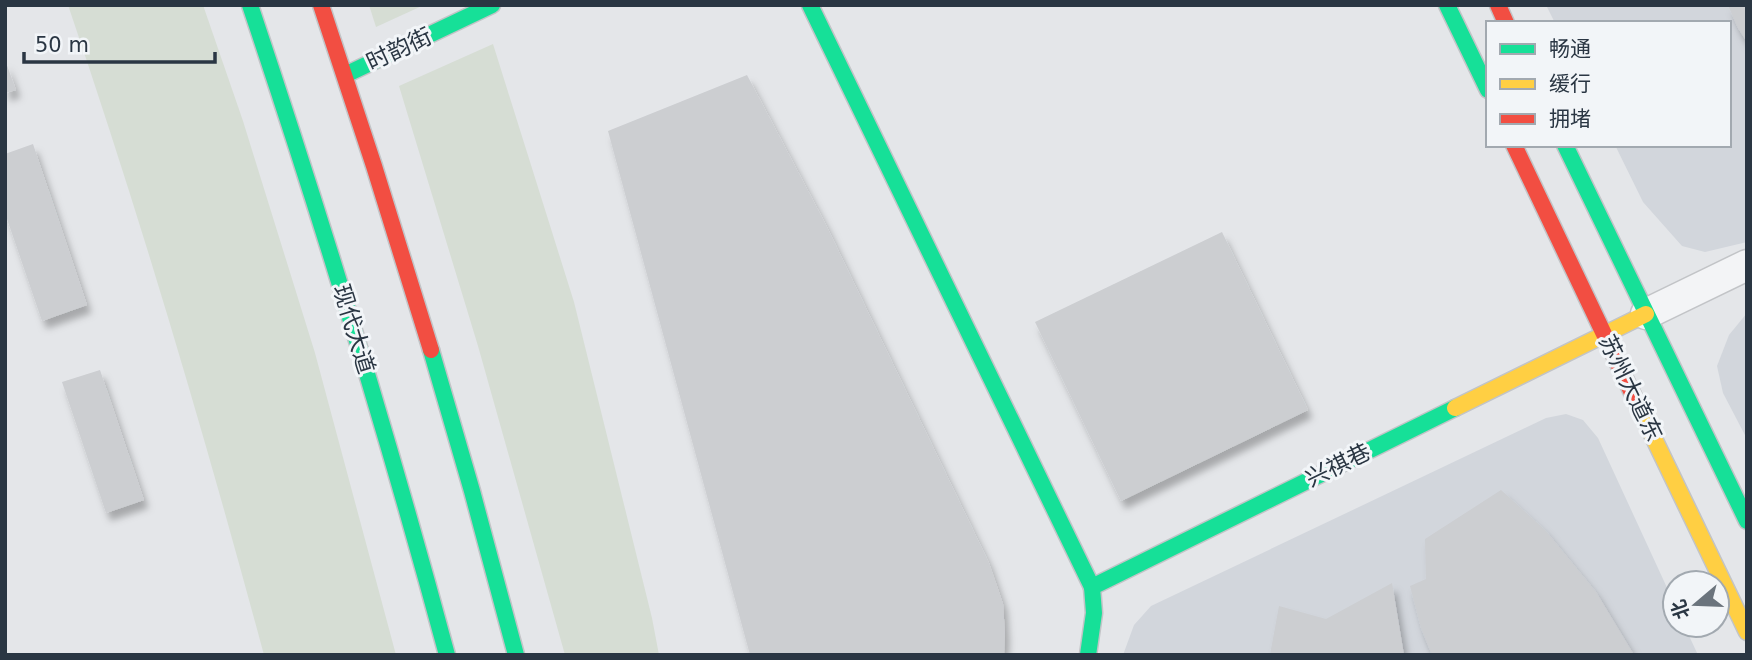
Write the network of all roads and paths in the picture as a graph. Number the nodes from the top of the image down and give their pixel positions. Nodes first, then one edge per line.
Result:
1 (250, 5) edge
2 (321, 5) edge
3 (492, 5) edge
4 (810, 5) edge
5 (1447, 5) edge
6 (1498, 5) edge
7 (1505, 21) edge
8 (345, 75) junction
9 (1486, 86) edge
10 (1515, 147) edge
11 (1566, 147) edge
12 (1747, 265) edge
13 (1646, 314) junction
14 (1605, 333) junction
15 (1747, 521) edge
16 (1091, 587) junction
17 (1747, 632) edge
18 (447, 655) edge
19 (516, 655) edge
20 (1088, 655) edge

1 - 18 main road, 现代大道
2 - 8 main road
3 - 8 main road, 时韵街
4 - 16 main road
5 - 9 main road
6 - 7 main road
8 - 19 main road
10 - 14 main road, 苏州大道东
11 - 13 main road, 苏州大道东
12 - 13 street
13 - 14 main road, 兴祺巷
13 - 15 main road, 苏州大道东
14 - 16 main road, 兴祺巷
14 - 17 main road, 苏州大道东
16 - 20 main road

